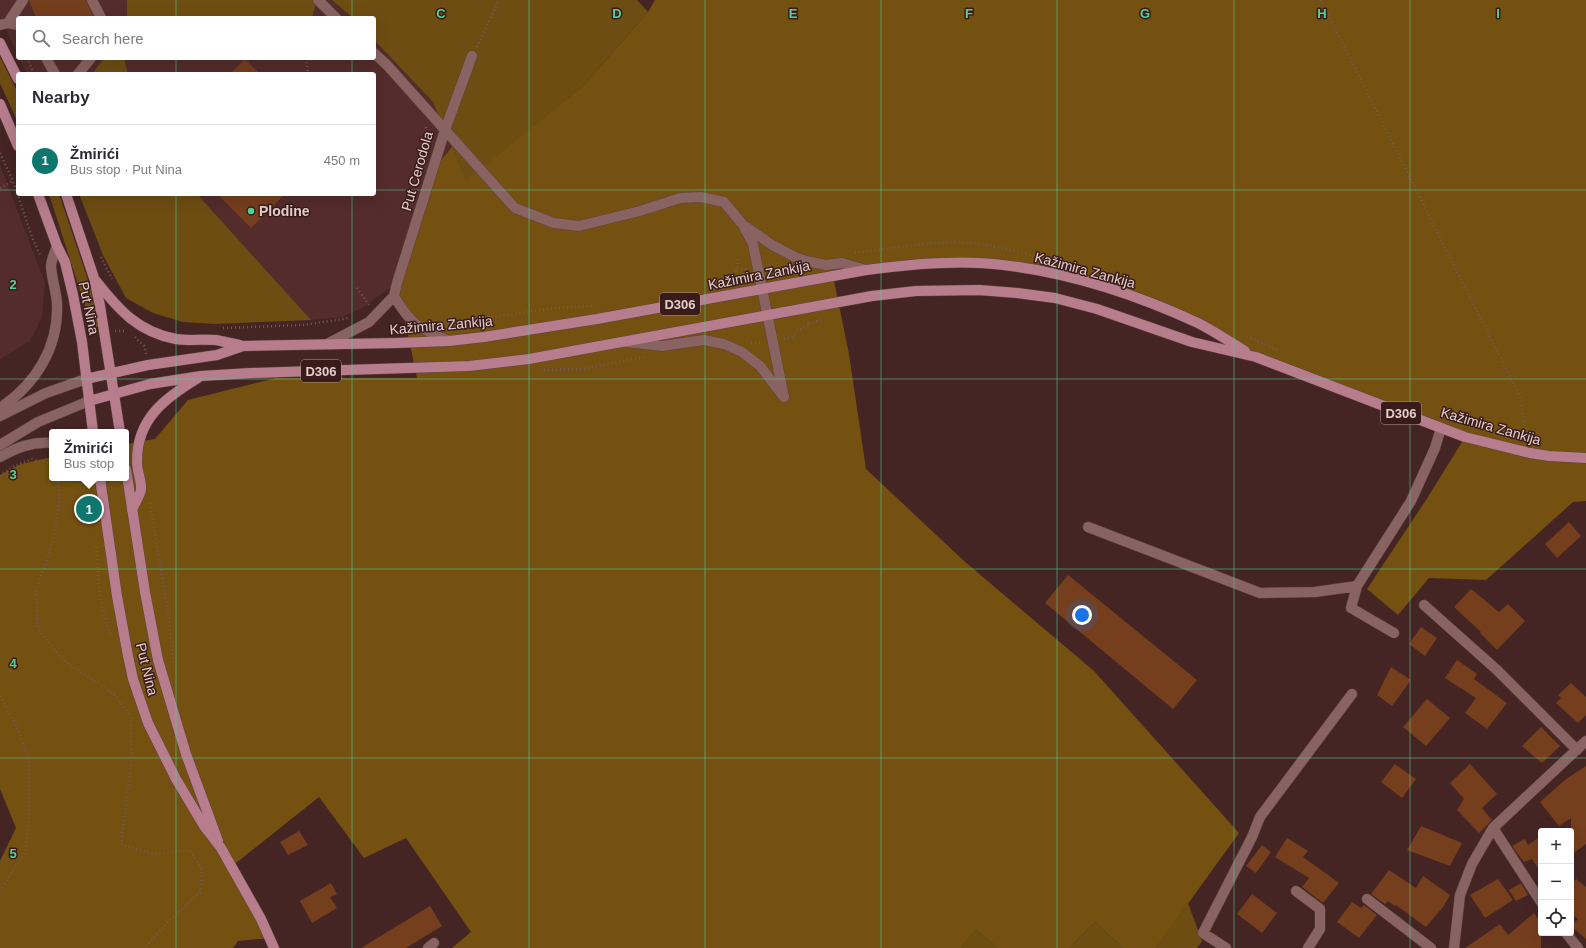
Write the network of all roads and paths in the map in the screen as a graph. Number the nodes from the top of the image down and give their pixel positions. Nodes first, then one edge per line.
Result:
1 (23, 0) edge
2 (92, 0) edge
3 (318, 0) edge
4 (499, 0) edge
5 (1321, 0) edge
6 (100, 16) edge
7 (334, 16) edge
8 (4, 24) edge
9 (16, 25) edge
10 (0, 43) edge
11 (376, 55) edge
12 (472, 56) joint
13 (28, 60) edge
14 (47, 60) edge
15 (89, 60) edge
16 (306, 60) edge
17 (33, 72) edge
18 (54, 72) edge
19 (80, 72) edge
20 (308, 72) edge
21 (16, 75) edge
22 (0, 104) edge
23 (426, 125) dead end
24 (445, 130) junction
25 (16, 141) edge
26 (426, 150) dead end
27 (0, 153) edge
28 (13, 181) junction
29 (0, 188) edge
30 (16, 190) edge
31 (18, 196) edge
32 (39, 196) edge
33 (67, 196) edge
34 (743, 225) junction
35 (57, 246) junction
36 (42, 257) dead end
37 (738, 257) dead end
38 (737, 270) dead end
39 (866, 270) junction
40 (94, 278) junction
41 (357, 288) dead end
42 (763, 289) junction
43 (394, 296) junction
44 (371, 308) dead end
45 (768, 315) junction
46 (823, 318) dead end
47 (809, 325) dead end
48 (125, 330) dead end
49 (105, 333) junction
50 (449, 341) junction
51 (623, 342) junction
52 (327, 344) junction
53 (244, 346) junction
54 (1256, 357) junction
55 (110, 373) junction
56 (201, 376) junction
57 (86, 379) junction
58 (114, 393) junction
59 (89, 401) junction
60 (0, 408) edge
61 (0, 416) edge
62 (1441, 428) junction
63 (93, 429) edge
64 (120, 429) edge
65 (49, 443) edge
66 (0, 444) edge
67 (1530, 453) junction
68 (0, 457) edge
69 (1586, 458) edge
70 (49, 463) edge
71 (0, 476) edge
72 (58, 481) edge
73 (99, 481) edge
74 (128, 481) edge
75 (150, 501) dead end
76 (132, 510) junction
77 (1088, 527) dead end
78 (1357, 586) junction
79 (1424, 605) dead end
80 (1394, 633) dead end
81 (174, 669) dead end
82 (1352, 694) dead end
83 (0, 696) edge
84 (1586, 741) edge
85 (1577, 750) junction
86 (1493, 828) junction
87 (221, 848) junction
88 (0, 890) edge
89 (1296, 891) dead end
90 (1367, 899) dead end
91 (1540, 900) edge
92 (1568, 936) edge
93 (145, 948) edge
94 (274, 948) edge
95 (1226, 948) edge
96 (1308, 948) edge
97 (1431, 948) edge
98 (1454, 948) edge
99 (1578, 948) edge

1 - 8 street
2 - 6 street
3 - 7 street
4 - 12 path
5 - 67 path
8 - 9 street
10 - 21 main road
11 - 24 street, Put Cerodola
12 - 24 street
13 - 17 path
14 - 18 street
15 - 19 street
16 - 20 path
22 - 25 main road
23 - 26 path
24 - 34 street
24 - 43 street, Put Cerodola
27 - 28 path
28 - 29 path
28 - 30 path
31 - 36 path
32 - 35 main road, Put Nina
33 - 40 main road, Put Nina / D306
34 - 39 street
34 - 42 street
35 - 57 main road, Put Nina
35 - 60 street
37 - 38 path
39 - 42 main road, Kažimira Zankija / D306
39 - 54 main road, Kažimira Zankija / D306
40 - 49 main road, Put Nina
40 - 53 main road, D306
41 - 44 path
42 - 45 street
42 - 50 main road, Kažimira Zankija / D306
43 - 50 street
43 - 52 street
45 - 51 main road, Kažimira Zankija / D306
45 - 51 street
45 - 54 main road, Kažimira Zankija / D306
46 - 47 path
48 - 49 path
49 - 55 main road, Put Nina
50 - 52 main road, Kažimira Zankija / D306
51 - 56 main road, Kažimira Zankija / D306
52 - 53 main road, Kažimira Zankija / D306
53 - 55 main road, Kažimira Zankija
54 - 62 main road, Kažimira Zankija / D306
55 - 57 main road, Kažimira Zankija
55 - 58 main road, Put Nina
56 - 58 main road, Kažimira Zankija / D306
56 - 76 main road
57 - 59 main road, Put Nina
57 - 61 street
58 - 59 main road, D306
58 - 64 main road, Put Nina
59 - 63 main road, Put Nina
59 - 66 street
62 - 67 main road, Kažimira Zankija / D306
62 - 78 street
65 - 68 street
67 - 69 main road, Kažimira Zankija / D306
70 - 71 path
72 - 93 path
73 - 87 main road, Put Nina
74 - 76 main road, Put Nina
75 - 81 path
76 - 87 main road, Put Nina
77 - 78 street
78 - 80 street
79 - 85 street
82 - 95 street
83 - 88 path
84 - 85 street
85 - 86 street
86 - 91 street
86 - 98 street
87 - 94 main road, Put Nina
89 - 96 street
90 - 97 street
92 - 99 street

